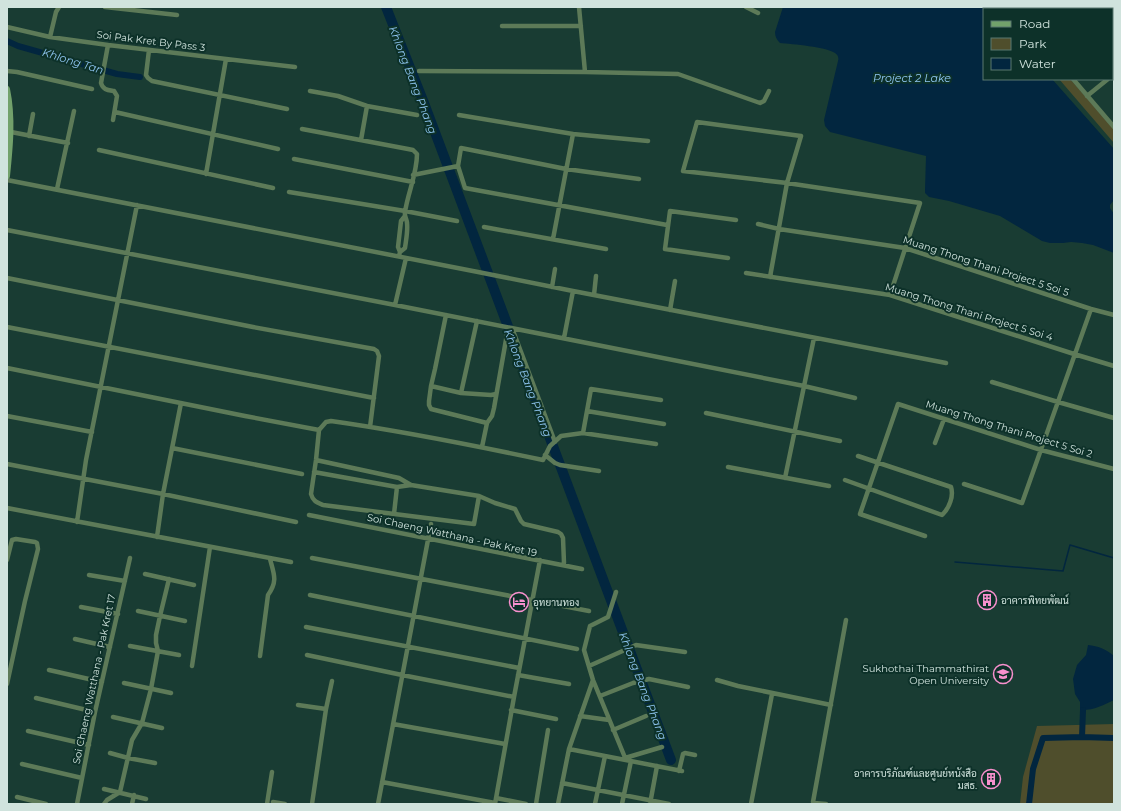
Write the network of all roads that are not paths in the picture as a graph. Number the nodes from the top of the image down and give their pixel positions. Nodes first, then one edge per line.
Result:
1 (59, 7) edge
2 (105, 7) edge
3 (579, 7) edge
4 (746, 7) edge
5 (758, 13) dead end
6 (177, 15) dead end
7 (502, 26) dead end
8 (581, 26) junction
9 (7, 28) edge
10 (50, 37) junction
11 (108, 45) junction
12 (149, 50) junction
13 (226, 59) junction
14 (294, 68) dead end
15 (7, 71) edge
16 (419, 71) dead end
17 (585, 72) junction
18 (1074, 80) edge
19 (1107, 80) edge
20 (7, 89) edge
21 (92, 89) dead end
22 (310, 91) dead end
23 (769, 91) dead end
24 (220, 96) junction
25 (1087, 96) junction
26 (367, 106) junction
27 (287, 110) dead end
28 (74, 111) dead end
29 (115, 112) junction
30 (34, 114) dead end
31 (417, 115) dead end
32 (459, 115) dead end
33 (113, 120) dead end
34 (1114, 126) edge
35 (302, 129) dead end
36 (11, 132) junction
37 (213, 134) junction
38 (573, 134) junction
39 (29, 136) junction
40 (361, 140) junction
41 (648, 141) dead end
42 (68, 143) junction
43 (278, 149) dead end
44 (99, 150) dead end
45 (294, 160) dead end
46 (458, 166) junction
47 (566, 169) junction
48 (206, 174) junction
49 (413, 175) junction
50 (7, 176) edge
51 (639, 179) dead end
52 (7, 180) edge
53 (413, 182) junction
54 (787, 183) junction
55 (273, 188) dead end
56 (57, 189) junction
57 (289, 192) dead end
58 (137, 205) junction
59 (559, 206) junction
60 (405, 214) junction
61 (736, 220) dead end
62 (456, 221) dead end
63 (758, 224) dead end
64 (667, 225) junction
65 (484, 227) dead end
66 (779, 229) junction
67 (7, 230) edge
68 (554, 239) junction
69 (905, 248) junction
70 (606, 249) dead end
71 (127, 253) junction
72 (400, 254) junction
73 (406, 258) junction
74 (728, 258) dead end
75 (555, 269) dead end
76 (746, 273) dead end
77 (596, 276) dead end
78 (770, 277) junction
79 (7, 278) edge
80 (675, 281) dead end
81 (552, 287) junction
82 (573, 291) junction
83 (594, 295) junction
84 (890, 295) junction
85 (118, 300) junction
86 (395, 305) junction
87 (1091, 309) junction
88 (670, 310) junction
89 (446, 315) junction
90 (1114, 315) edge
91 (477, 321) junction
92 (7, 327) edge
93 (512, 328) junction
94 (507, 334) dead end
95 (564, 338) junction
96 (814, 338) junction
97 (109, 346) junction
98 (1074, 354) junction
99 (946, 363) dead end
100 (1114, 366) edge
101 (7, 368) edge
102 (992, 382) dead end
103 (430, 386) junction
104 (804, 386) junction
105 (101, 388) junction
106 (461, 393) junction
107 (496, 394) junction
108 (374, 398) junction
109 (855, 398) dead end
110 (661, 400) dead end
111 (1058, 402) junction
112 (181, 403) junction
113 (587, 411) junction
114 (706, 413) dead end
115 (7, 416) edge
116 (1114, 418) edge
117 (944, 419) junction
118 (487, 423) junction
119 (664, 424) dead end
120 (370, 427) junction
121 (319, 430) junction
122 (795, 431) junction
123 (92, 432) junction
124 (582, 433) junction
125 (840, 441) dead end
126 (555, 442) junction
127 (935, 443) dead end
128 (656, 444) dead end
129 (482, 447) junction
130 (172, 448) junction
131 (1041, 450) junction
132 (545, 455) junction
133 (858, 456) dead end
134 (316, 460) junction
135 (878, 463) junction
136 (7, 464) edge
137 (728, 467) dead end
138 (1114, 469) edge
139 (599, 471) dead end
140 (314, 472) junction
141 (302, 474) dead end
142 (785, 478) junction
143 (83, 479) junction
144 (845, 480) dead end
145 (964, 484) dead end
146 (411, 485) junction
147 (829, 486) dead end
148 (397, 487) junction
149 (869, 488) junction
150 (163, 494) junction
151 (479, 496) junction
152 (7, 508) edge
153 (394, 514) junction
154 (309, 515) dead end
155 (77, 522) junction
156 (296, 522) dead end
157 (430, 524) dead end
158 (925, 536) dead end
159 (157, 537) junction
160 (428, 539) junction
161 (210, 547) junction
162 (130, 558) dead end
163 (312, 558) dead end
164 (270, 559) junction
165 (7, 560) edge
166 (540, 560) junction
167 (291, 562) dead end
168 (564, 563) dead end
169 (582, 569) dead end
170 (145, 574) dead end
171 (88, 575) dead end
172 (420, 578) junction
173 (168, 580) junction
174 (125, 581) junction
175 (194, 585) dead end
176 (616, 592) dead end
177 (310, 595) dead end
178 (532, 600) junction
179 (81, 607) dead end
180 (588, 611) dead end
181 (138, 612) dead end
182 (118, 614) junction
183 (160, 616) junction
184 (413, 616) junction
185 (846, 620) dead end
186 (185, 621) dead end
187 (306, 627) dead end
188 (525, 638) junction
189 (75, 639) dead end
190 (130, 646) dead end
191 (407, 646) junction
192 (110, 647) junction
193 (577, 649) dead end
194 (158, 651) junction
195 (685, 652) dead end
196 (179, 655) dead end
197 (307, 655) dead end
198 (260, 656) dead end
199 (192, 666) dead end
200 (589, 666) junction
201 (519, 668) junction
202 (49, 670) dead end
203 (402, 675) junction
204 (518, 675) junction
205 (593, 680) junction
206 (717, 680) dead end
207 (332, 681) dead end
208 (102, 682) junction
209 (124, 683) dead end
210 (7, 684) edge
211 (568, 684) dead end
212 (688, 687) dead end
213 (151, 689) junction
214 (171, 693) dead end
215 (772, 694) junction
216 (514, 696) junction
217 (600, 696) junction
218 (36, 698) dead end
219 (298, 704) dead end
220 (831, 705) junction
221 (326, 710) junction
222 (511, 710) junction
223 (95, 712) junction
224 (580, 716) junction
225 (646, 716) dead end
226 (113, 717) dead end
227 (556, 719) dead end
228 (609, 720) junction
229 (142, 723) junction
230 (393, 724) junction
231 (162, 728) dead end
232 (548, 730) dead end
233 (614, 730) junction
234 (28, 731) dead end
235 (506, 744) junction
236 (88, 746) junction
237 (662, 747) dead end
238 (569, 749) junction
239 (110, 753) dead end
240 (695, 755) dead end
241 (605, 756) junction
242 (128, 758) junction
243 (627, 760) junction
244 (155, 763) dead end
245 (22, 764) dead end
246 (657, 766) junction
247 (272, 772) dead end
248 (82, 778) junction
249 (382, 782) junction
250 (562, 783) junction
251 (104, 789) dead end
252 (598, 790) junction
253 (120, 792) junction
254 (624, 795) junction
255 (134, 796) junction
256 (17, 797) dead end
257 (146, 798) dead end
258 (274, 802) dead end
259 (495, 802) edge
260 (650, 802) edge
261 (46, 804) edge
262 (77, 804) edge
263 (104, 804) edge
264 (132, 804) edge
265 (267, 804) edge
266 (285, 804) edge
267 (312, 804) edge
268 (378, 804) edge
269 (526, 804) edge
270 (536, 804) edge
271 (558, 804) edge
272 (596, 804) edge
273 (622, 804) edge
274 (669, 804) edge
275 (751, 804) edge
276 (826, 804) edge

1 - 10 street
2 - 6 street
3 - 8 street
4 - 5 street
7 - 8 street
8 - 17 street
9 - 10 street, Soi Pak Kret By Pass 3
10 - 11 street, Soi Pak Kret By Pass 3
11 - 12 street, Soi Pak Kret By Pass 3
11 - 29 street
12 - 13 street, Soi Pak Kret By Pass 3
12 - 24 street
13 - 14 street, Soi Pak Kret By Pass 3
13 - 24 street
15 - 21 street
16 - 17 street
17 - 23 street
18 - 25 street
19 - 25 street
20 - 36 main road
22 - 26 street
24 - 27 street
24 - 37 street
25 - 34 street
26 - 31 street
26 - 40 street
28 - 42 street
29 - 33 street
29 - 37 street
30 - 39 street
32 - 38 street
35 - 40 street
36 - 39 street
36 - 50 main road
37 - 43 street
37 - 48 street
38 - 41 street
38 - 47 street
39 - 42 street
40 - 49 street
42 - 56 street
44 - 48 street
45 - 53 street
46 - 47 street
46 - 49 street
46 - 59 street
47 - 51 street
47 - 59 street
48 - 55 street
49 - 53 street
52 - 56 street
53 - 60 street
54 - 54 street
54 - 66 street
54 - 69 street
56 - 58 street
57 - 60 street
58 - 71 street
58 - 72 street
59 - 64 street
59 - 68 street
60 - 62 street
60 - 72 street
61 - 64 street
63 - 66 street, Muang Thong Thani Project 5 Soi 5
64 - 74 street
65 - 68 street
66 - 69 street, Muang Thong Thani Project 5 Soi 5
66 - 78 street
67 - 71 street
68 - 70 street
69 - 84 street
69 - 87 street, Muang Thong Thani Project 5 Soi 5
71 - 85 street
71 - 86 street
72 - 73 street
73 - 81 street
73 - 86 street
75 - 81 street
76 - 78 street, Muang Thong Thani Project 5 Soi 4
77 - 83 street
78 - 84 street, Muang Thong Thani Project 5 Soi 4
79 - 85 street
80 - 88 street
81 - 82 street
82 - 83 street
82 - 95 street
83 - 88 street
84 - 98 street, Muang Thong Thani Project 5 Soi 4
85 - 97 street
85 - 108 street
86 - 89 street
87 - 90 street, Muang Thong Thani Project 5 Soi 5
87 - 98 street
88 - 96 street
89 - 91 street
89 - 103 street
91 - 93 street
91 - 106 street
92 - 97 street
93 - 95 street
93 - 126 street
94 - 107 street
95 - 104 street
96 - 99 street
96 - 104 street
97 - 105 street
97 - 108 street
98 - 100 street, Muang Thong Thani Project 5 Soi 4
98 - 111 street
101 - 105 street
102 - 111 street
103 - 106 street
103 - 118 street
104 - 109 street
104 - 122 street
105 - 112 street
105 - 123 street
106 - 107 street
107 - 118 street
108 - 120 street
110 - 113 street
111 - 116 street
111 - 131 street
112 - 121 street
112 - 130 street
113 - 119 street
113 - 124 street
114 - 122 street
115 - 123 street
117 - 127 street
117 - 131 street, Muang Thong Thani Project 5 Soi 2
117 - 135 street, Muang Thong Thani Project 5 Soi 2
118 - 129 street
120 - 121 street
120 - 129 street
121 - 134 street
122 - 125 street
122 - 142 street
123 - 143 street
124 - 126 street
124 - 128 street
126 - 132 street
129 - 132 street
130 - 141 street
130 - 150 street
131 - 138 street, Muang Thong Thani Project 5 Soi 2
131 - 145 street
132 - 139 street
133 - 135 street
134 - 140 street
134 - 146 street
135 - 149 street
135 - 149 street
136 - 143 street
137 - 142 street
140 - 148 street
140 - 153 street
142 - 147 street
143 - 150 street
143 - 155 street
144 - 149 street
146 - 148 street
146 - 151 street
148 - 153 street
149 - 158 street
150 - 156 street
150 - 159 street
151 - 153 street
151 - 168 street
152 - 155 street
154 - 160 street, Soi Chaeng Watthana - Pak Kret 19
155 - 159 street
157 - 160 street
159 - 161 street
160 - 166 street, Soi Chaeng Watthana - Pak Kret 19
160 - 172 street
161 - 164 street
161 - 199 street
162 - 174 street, Soi Chaeng Watthana - Pak Kret 17
163 - 172 street
164 - 167 street
164 - 198 street
165 - 210 street
166 - 169 street
166 - 178 street, Soi Chaeng Watthana - Pak Kret 19
170 - 173 street
171 - 174 street
172 - 178 street
172 - 184 street
173 - 175 street
173 - 183 street
174 - 182 street, Soi Chaeng Watthana - Pak Kret 17
176 - 200 street
177 - 184 street
178 - 180 street
178 - 188 street, Soi Chaeng Watthana - Pak Kret 19
179 - 182 street
181 - 183 street
182 - 192 street, Soi Chaeng Watthana - Pak Kret 17
183 - 186 street
183 - 194 street
184 - 188 street
184 - 191 street
185 - 220 street
187 - 191 street
188 - 193 street
188 - 201 street, Soi Chaeng Watthana - Pak Kret 19
189 - 192 street
190 - 194 street
191 - 201 street
191 - 203 street
192 - 208 street, Soi Chaeng Watthana - Pak Kret 17
194 - 196 street
194 - 213 street
195 - 200 street
197 - 203 street
200 - 205 street
201 - 204 street, Soi Chaeng Watthana - Pak Kret 19
202 - 208 street
203 - 216 street
203 - 230 street
204 - 211 street
204 - 216 street, Soi Chaeng Watthana - Pak Kret 19
205 - 217 street
205 - 224 street
206 - 215 street
207 - 221 street
208 - 223 street, Soi Chaeng Watthana - Pak Kret 17
209 - 213 street
212 - 217 street
213 - 214 street
213 - 229 street
215 - 220 street
215 - 275 street
216 - 222 street, Soi Chaeng Watthana - Pak Kret 19
217 - 228 street
218 - 223 street
219 - 221 street
220 - 276 street
221 - 267 street
222 - 227 street
222 - 235 street, Soi Chaeng Watthana - Pak Kret 19
223 - 236 street, Soi Chaeng Watthana - Pak Kret 17
224 - 228 street
224 - 238 street
225 - 233 street
226 - 229 street
228 - 233 street
229 - 231 street
229 - 242 street
230 - 235 street
230 - 249 street
232 - 270 street
233 - 243 street
234 - 236 street
235 - 259 street, Soi Chaeng Watthana - Pak Kret 19
236 - 248 street, Soi Chaeng Watthana - Pak Kret 17
237 - 243 street
238 - 241 street
238 - 250 street
239 - 242 street
240 - 246 street
241 - 243 street
241 - 252 street
242 - 244 street
242 - 253 street
243 - 246 street
243 - 254 street
245 - 248 street
246 - 260 street
247 - 265 street
248 - 262 street, Soi Chaeng Watthana - Pak Kret 17
249 - 259 street
249 - 268 street
250 - 252 street
250 - 271 street
251 - 253 street
252 - 254 street
252 - 272 street
253 - 255 street
253 - 263 street
254 - 260 street
254 - 273 street
255 - 257 street
255 - 264 street
256 - 261 street
258 - 266 street
259 - 269 street
260 - 274 street

